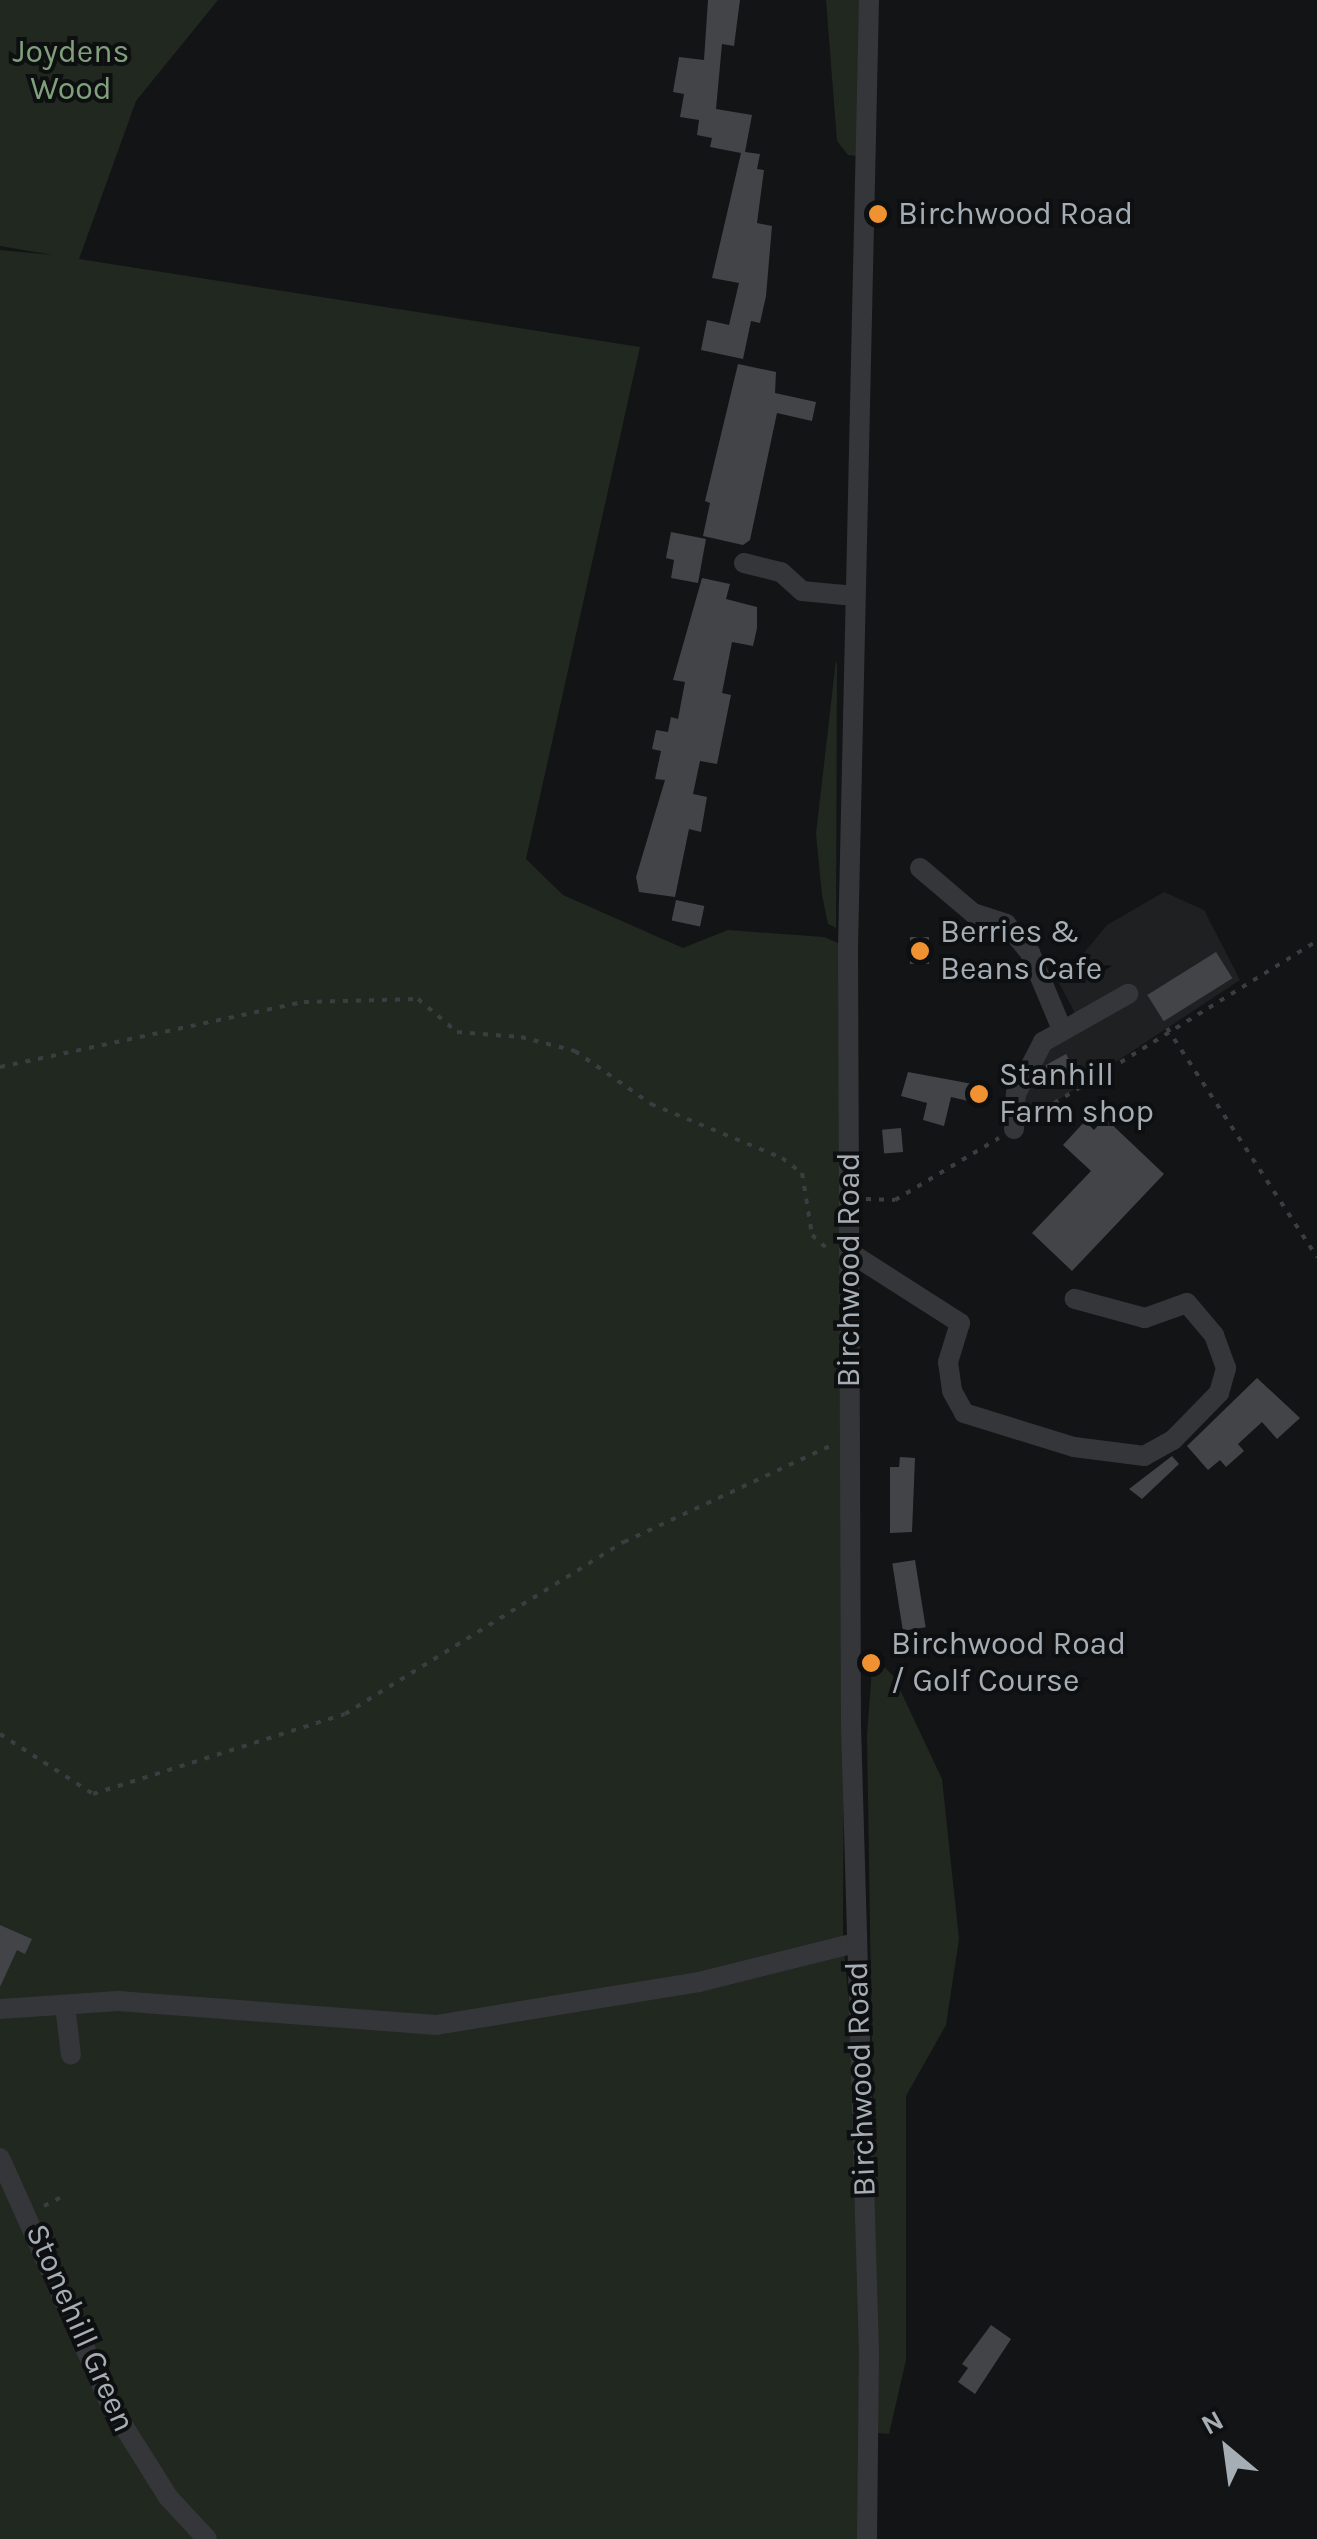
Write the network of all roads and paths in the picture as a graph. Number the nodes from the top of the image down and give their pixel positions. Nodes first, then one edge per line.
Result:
1 (869, 0) edge
2 (744, 563) dead end
3 (855, 596) junction
4 (920, 868) dead end
5 (1317, 940) edge
6 (1128, 994) dead end
7 (1062, 1026) junction
8 (1167, 1028) junction
9 (0, 1067) edge
10 (1014, 1129) junction
11 (850, 1199) junction
12 (843, 1253) junction
13 (1317, 1258) edge
14 (1075, 1300) dead end
15 (849, 1440) junction
16 (0, 1734) edge
17 (856, 1943) junction
18 (64, 2004) junction
19 (0, 2009) edge
20 (70, 2055) dead end
21 (0, 2158) edge
22 (207, 2539) edge
23 (866, 2539) edge

1 - 3 street, Birchwood Road
2 - 3 street
3 - 11 street, Birchwood Road
4 - 7 street
5 - 8 path
6 - 7 street
7 - 10 street
8 - 10 path
8 - 13 path
9 - 12 path
10 - 11 path
11 - 12 street, Birchwood Road
12 - 14 street
12 - 15 street, Birchwood Road
15 - 16 path
15 - 17 street, Birchwood Road
17 - 18 street
17 - 23 street, Birchwood Road
18 - 19 street
18 - 20 street
21 - 22 street, Stonehill Green

